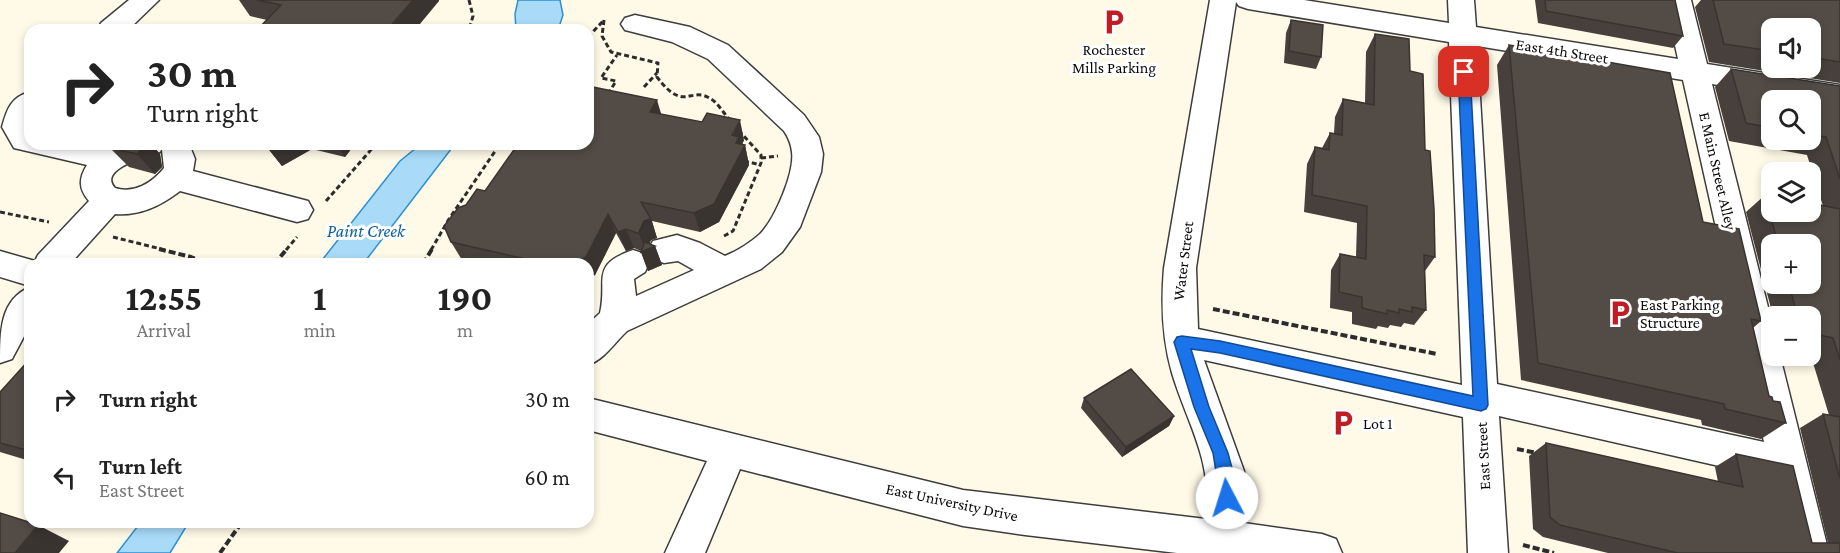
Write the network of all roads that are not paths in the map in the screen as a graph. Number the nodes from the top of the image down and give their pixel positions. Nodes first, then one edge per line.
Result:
1 (146, 0) edge
2 (1223, 0) edge
3 (1248, 0) edge
4 (1461, 0) edge
5 (1678, 0) edge
6 (118, 24) edge
7 (635, 24) dead end
8 (1463, 36) junction
9 (1695, 72) junction
10 (1840, 95) edge
11 (24, 107) edge
12 (24, 138) edge
13 (71, 150) edge
14 (166, 158) edge
15 (111, 159) junction
16 (108, 201) junction
17 (297, 210) dead end
18 (664, 250) dead end
19 (56, 258) edge
20 (633, 263) dead end
21 (0, 264) edge
22 (24, 271) edge
23 (711, 277) junction
24 (24, 308) edge
25 (615, 321) junction
26 (594, 342) edge
27 (1182, 342) junction
28 (0, 348) edge
29 (24, 348) edge
30 (0, 364) edge
31 (1480, 400) junction
32 (594, 416) edge
33 (730, 450) junction
34 (1788, 464) junction
35 (1222, 547) edge
36 (685, 553) edge
37 (1322, 553) edge
38 (1488, 553) edge
39 (1809, 553) edge

1 - 6 street
2 - 27 street, Water Street
3 - 8 street, East 4th Street
4 - 8 street, East Street
5 - 9 street, E Main Street Alley
7 - 23 street
8 - 9 street, East 4th Street
8 - 31 street, East Street
9 - 10 street, East 4th Street
9 - 34 street, E Main Street Alley
11 - 12 street
13 - 15 street
14 - 15 street
14 - 16 street
14 - 17 street
15 - 16 street
16 - 19 street
18 - 23 street
20 - 25 street
21 - 22 street
23 - 25 street
24 - 28 street
25 - 26 street
27 - 31 street
27 - 35 street, Water Street
29 - 30 street
31 - 34 street
31 - 38 street, East Street
32 - 33 street, East University Drive
33 - 35 street, East University Drive
33 - 36 street
34 - 39 street, E Main Street Alley
35 - 37 street, East University Drive

